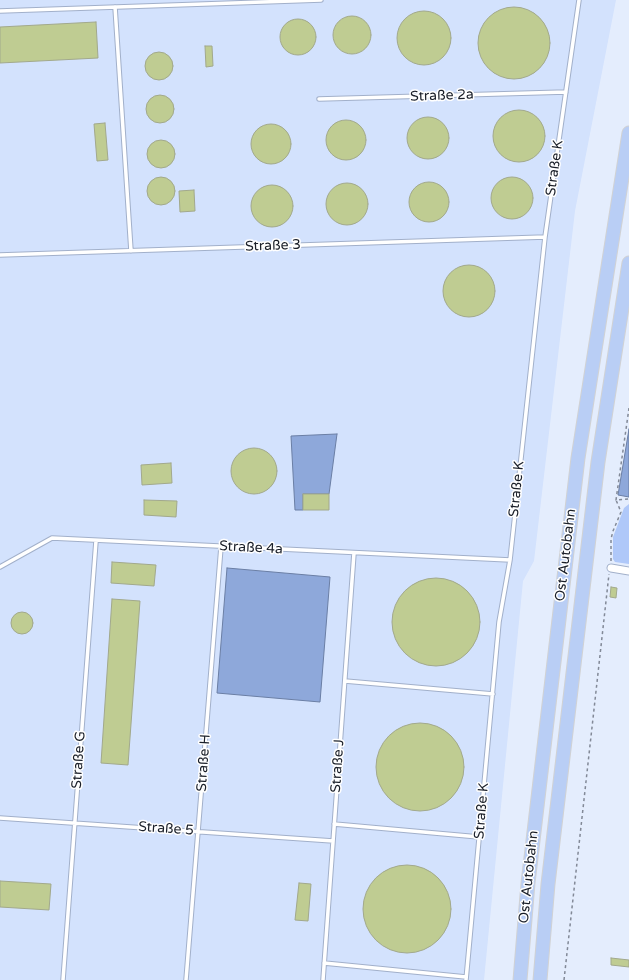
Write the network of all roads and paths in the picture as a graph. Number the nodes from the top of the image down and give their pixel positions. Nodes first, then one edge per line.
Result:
1 (321, 0) edge
2 (579, 0) edge
3 (115, 7) junction
4 (0, 11) edge
5 (566, 92) junction
6 (319, 99) dead end
7 (629, 133) edge
8 (546, 237) junction
9 (130, 251) junction
10 (0, 255) edge
11 (629, 263) edge
12 (629, 408) edge
13 (629, 499) edge
14 (616, 500) junction
15 (96, 541) junction
16 (221, 547) junction
17 (354, 553) junction
18 (510, 560) junction
19 (0, 567) edge
20 (611, 568) junction
21 (629, 571) edge
22 (345, 681) junction
23 (493, 694) junction
24 (0, 818) edge
25 (74, 823) junction
26 (334, 824) junction
27 (199, 832) junction
28 (479, 837) junction
29 (333, 841) junction
30 (324, 963) junction
31 (466, 978) edge
32 (63, 980) edge
33 (186, 980) edge
34 (323, 980) edge
35 (520, 980) edge
36 (540, 980) edge
37 (564, 980) edge

1 - 3 lane
2 - 5 lane, Straße K
3 - 4 lane
3 - 9 lane
5 - 6 lane, Straße 2a
5 - 8 lane, Straße K
7 - 35 highway, Ost Autobahn
8 - 9 lane, Straße 3
8 - 18 lane, Straße K
9 - 10 lane, Straße 3
11 - 36 highway, Ost Autobahn
12 - 14 path
13 - 14 path
14 - 20 path
15 - 16 lane, Straße 4a
15 - 19 lane, Straße 4a
15 - 25 lane, Straße G
16 - 17 lane, Straße 4a
16 - 27 lane, Straße H
17 - 18 lane, Straße 4a
17 - 22 lane, Straße J
18 - 23 lane, Straße K
20 - 21 street
20 - 37 path
22 - 23 lane
22 - 26 lane, Straße J
23 - 28 lane, Straße K
24 - 25 lane, Straße 5
25 - 27 lane, Straße 5
25 - 32 lane, Straße G
26 - 28 lane
26 - 29 lane, Straße J
27 - 29 lane, Straße 5
27 - 33 lane, Straße H
28 - 31 lane, Straße K
29 - 30 lane, Straße J
30 - 31 lane
30 - 34 lane, Straße J

